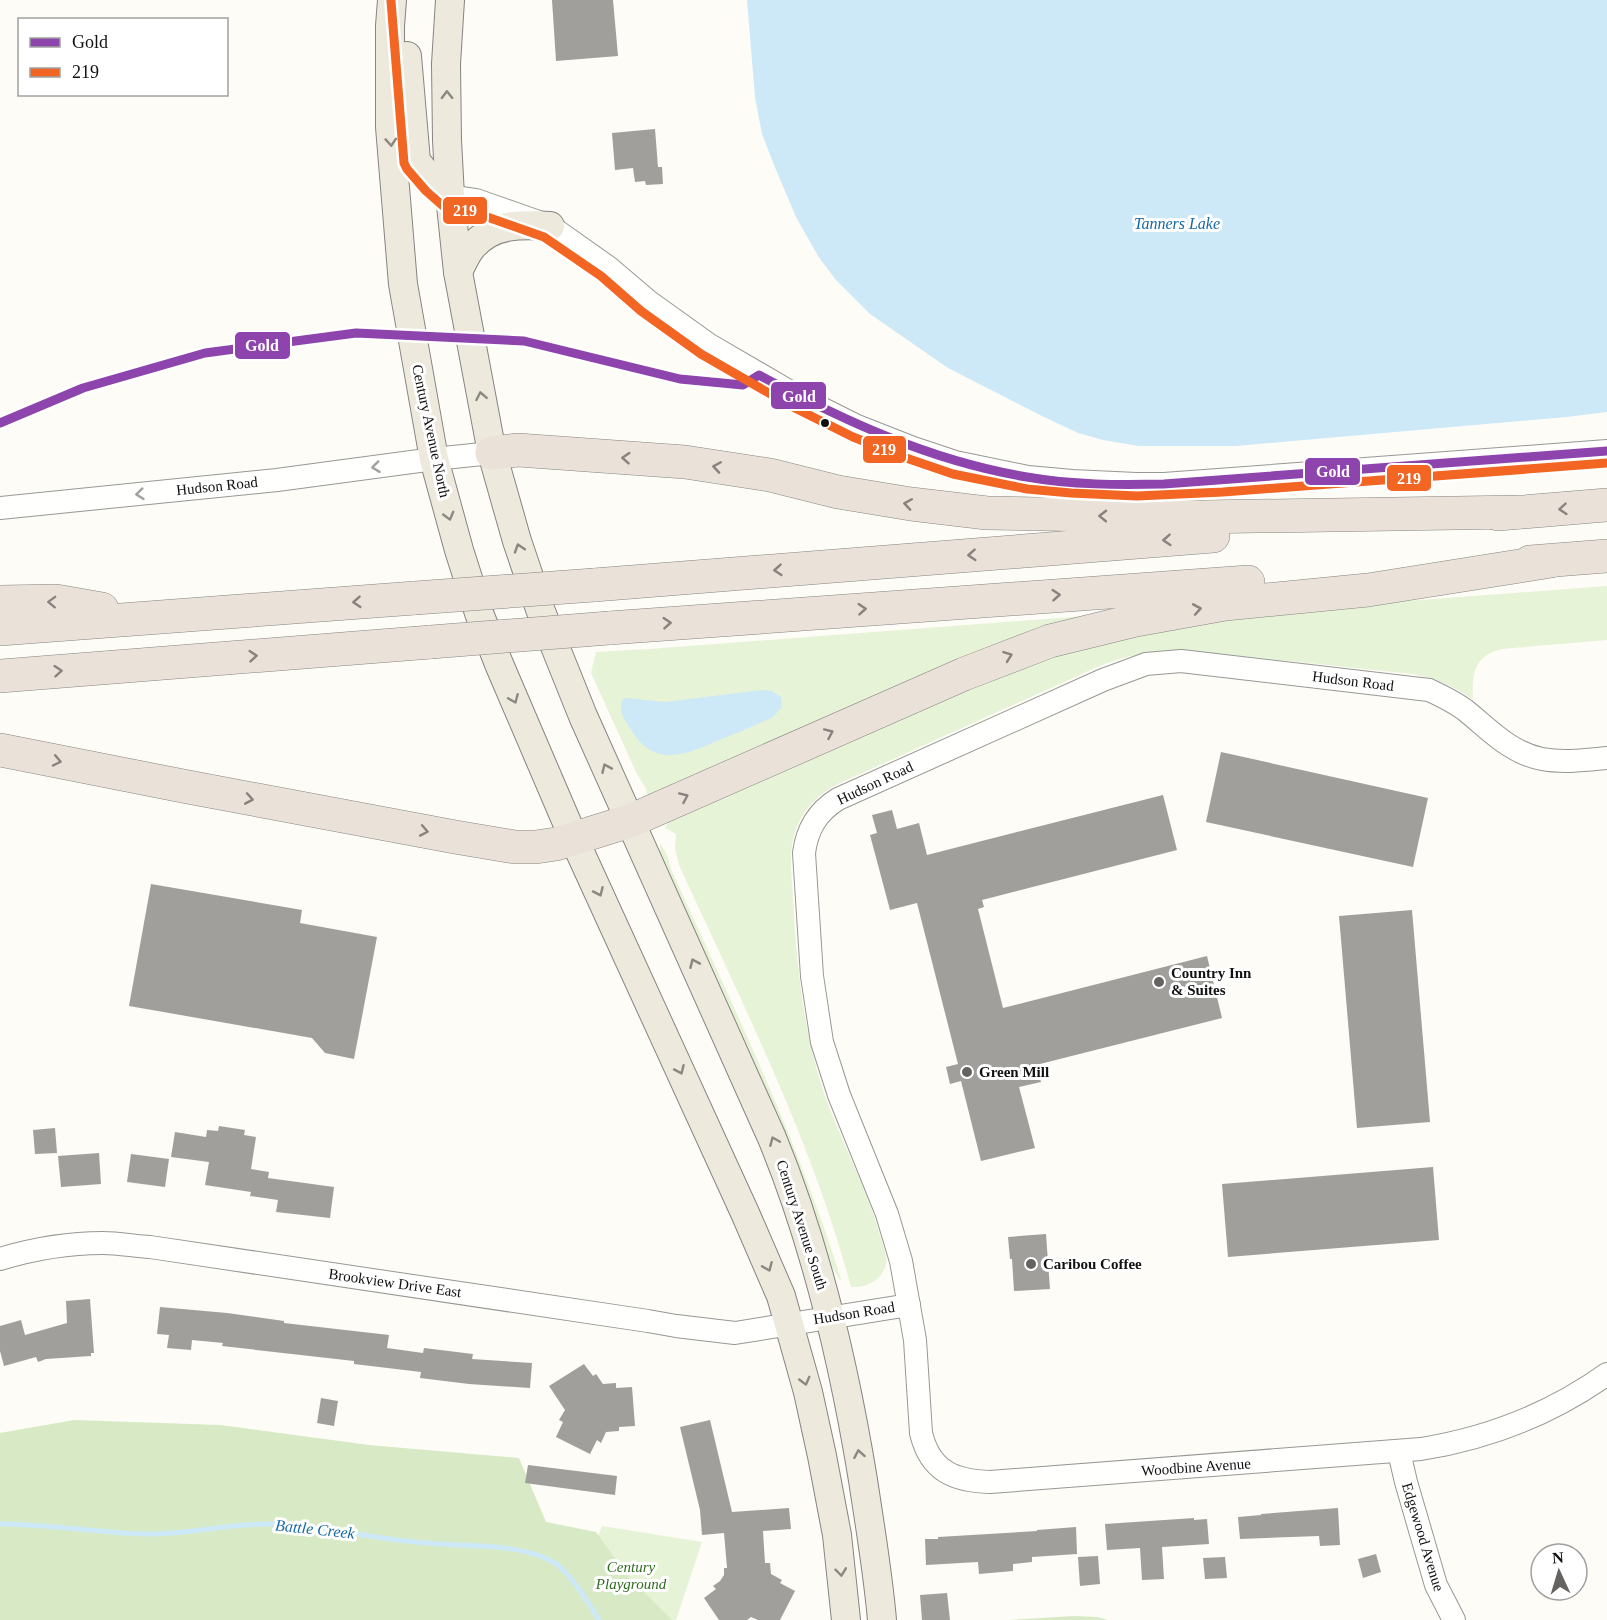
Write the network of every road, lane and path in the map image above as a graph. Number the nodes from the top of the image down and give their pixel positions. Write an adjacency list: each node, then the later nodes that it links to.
1 (392, 0): 9 (main road, Century Avenue North, one-way to 9)
2 (404, 0): 4 (main road)
3 (450, 0): 4 (main road, one-way to 3)
4 (450, 196): 5 (street); 6 (main road)
5 (550, 226): 6 (main road); 7 (street)
6 (458, 272): 8 (main road, one-way to 6)
7 (1607, 451)
8 (492, 453): 9 (street, Hudson Road); 12 (highway, one-way to 8); 21 (main road, one-way to 8)
9 (434, 459): 11 (street, Hudson Road, one-way to 11); 22 (main road, Century Avenue North, one-way to 22)
10 (1607, 505): 12 (highway, one-way to 12)
11 (0, 508)
12 (1518, 512): 16 (highway, one-way to 16, bridge)
13 (1607, 556): 14 (highway)
14 (1551, 561): 18 (highway, one-way to 14, bridge); 21 (highway, one-way to 14)
15 (0, 602): 16 (highway, one-way to 15)
16 (151, 618): 17 (highway)
17 (0, 629)
18 (0, 676)
19 (0, 750): 22 (highway, one-way to 22)
20 (1607, 758): 24 (street, Hudson Road)
21 (630, 821): 22 (highway); 25 (main road, Century Avenue South, one-way to 21)
22 (574, 839): 26 (main road, one-way to 26)
23 (0, 1259): 26 (street, Brookview Drive East)
24 (909, 1305): 25 (street, Hudson Road); 28 (street, Woodbine Avenue)
25 (830, 1317): 26 (street, Hudson Road); 30 (main road, Century Avenue South, one-way to 25)
26 (790, 1324): 29 (main road, one-way to 29)
27 (1607, 1374): 28 (street, Woodbine Avenue)
28 (1399, 1452): 31 (street, Edgewood Avenue)
29 (846, 1620)
30 (882, 1620)
31 (1454, 1620)

